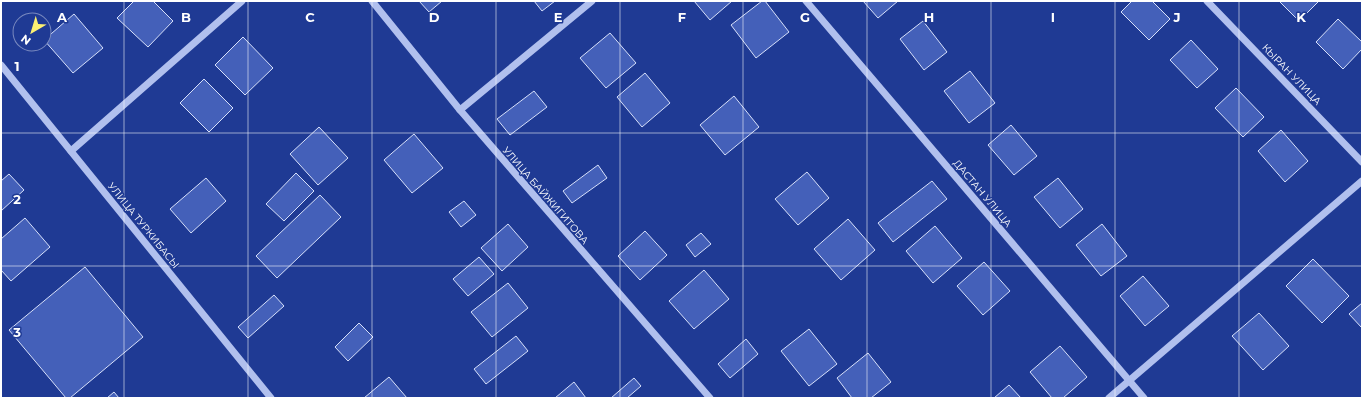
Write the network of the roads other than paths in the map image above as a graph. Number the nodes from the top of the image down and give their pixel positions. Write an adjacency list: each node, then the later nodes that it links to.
1 (242, 1): 8 (street)
2 (372, 1): 7 (street, УЛИЦА БАЙЖИГИТОВА)
3 (592, 1): 7 (street)
4 (806, 1): 11 (street, ДАСТАН УЛИЦА)
5 (1207, 1): 9 (street, КЫРАН УЛИЦА)
6 (1, 65): 8 (street, УЛИЦА ТУРКИБАСЫ)
7 (460, 110): 13 (street, УЛИЦА БАЙЖИГИТОВА)
8 (71, 151): 12 (street, УЛИЦА ТУРКИБАСЫ)
9 (1362, 162)
10 (1362, 181): 11 (street)
11 (1129, 380): 14 (street); 15 (street, ДАСТАН УЛИЦА)
12 (271, 398)
13 (710, 398)
14 (1110, 398)
15 (1144, 398)

